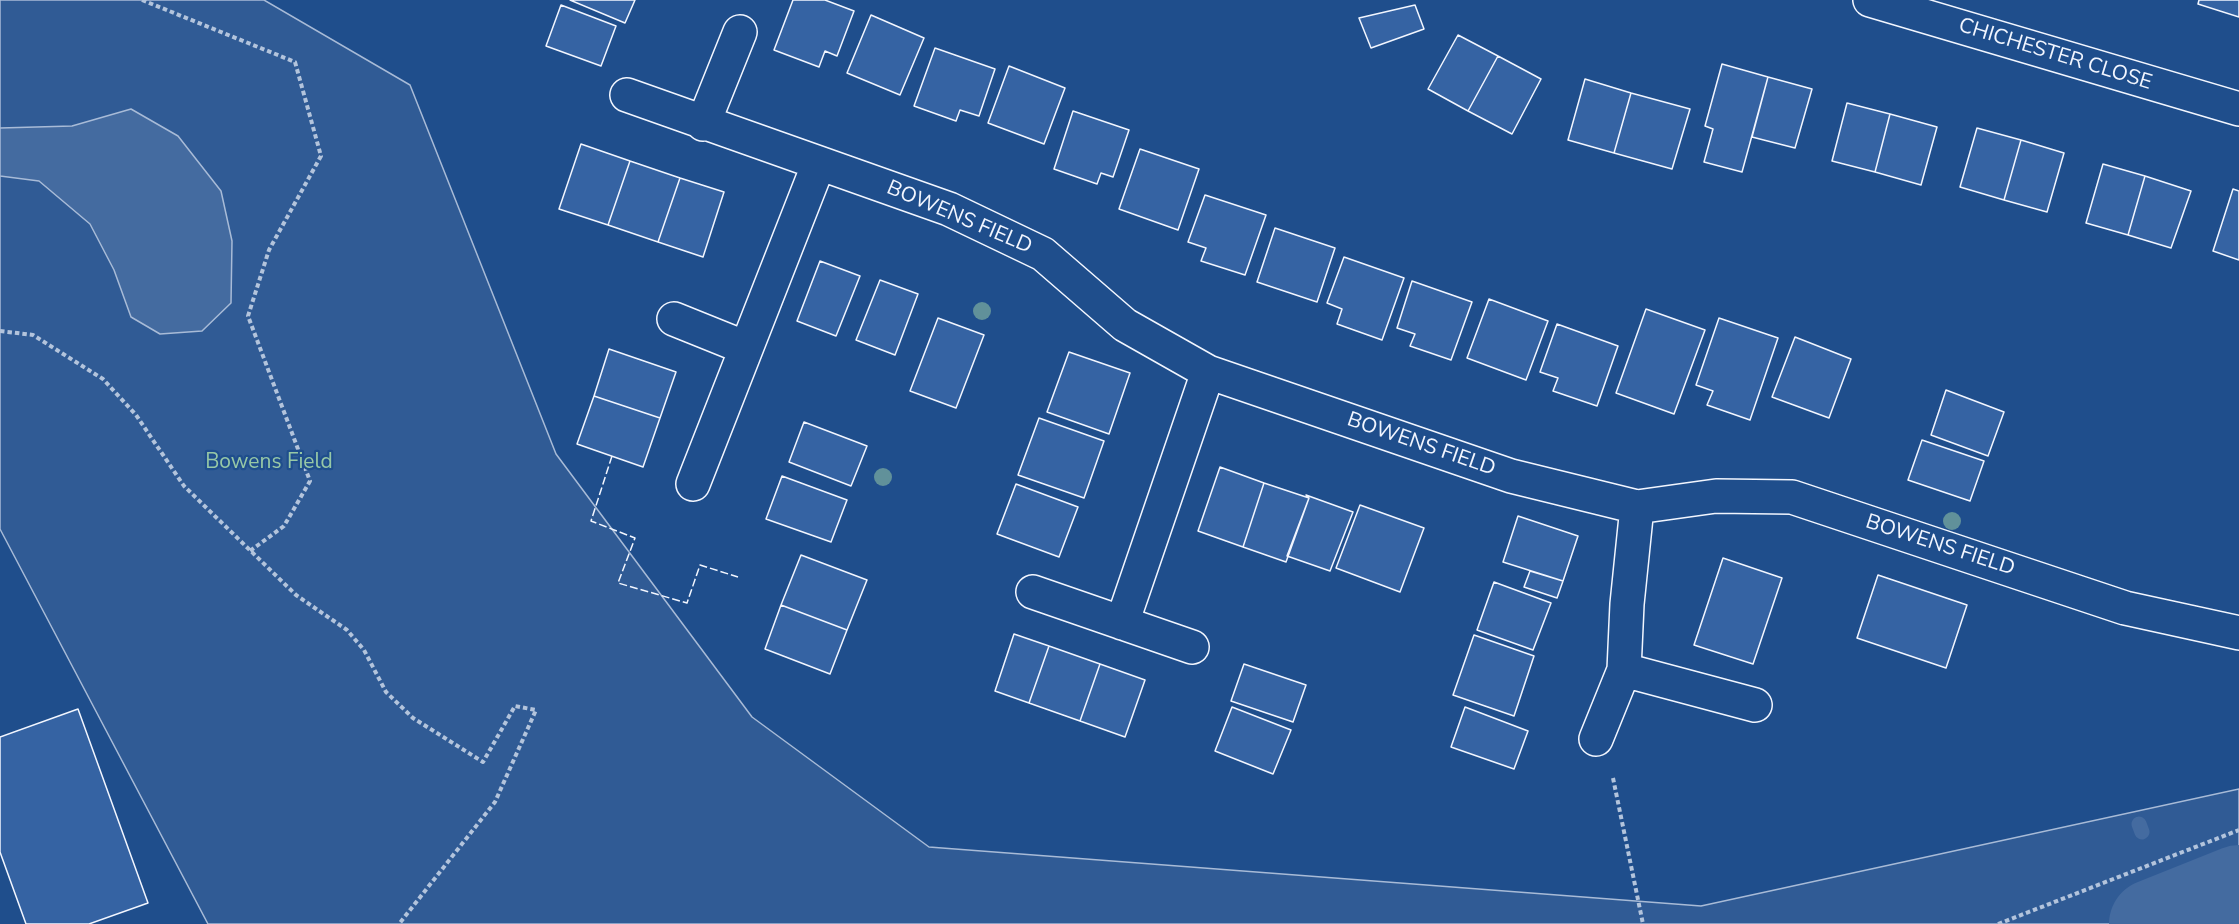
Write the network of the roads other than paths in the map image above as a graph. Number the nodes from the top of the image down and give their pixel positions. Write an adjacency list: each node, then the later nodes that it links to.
1 (1870, 0): 4 (street, CHICHESTER CLOSE)
2 (740, 32): 5 (street)
3 (627, 95): 5 (street, BOWENS FIELD)
4 (2239, 109)
5 (703, 124): 6 (street, BOWENS FIELD)
6 (819, 163): 8 (street); 9 (street, BOWENS FIELD)
7 (674, 319): 8 (street)
8 (746, 348): 10 (street)
9 (1208, 372): 11 (street, BOWENS FIELD); 13 (street)
10 (693, 484)
11 (1637, 507): 14 (street, BOWENS FIELD); 16 (street)
12 (1033, 592): 13 (street)
13 (1122, 623): 15 (street)
14 (2239, 633)
15 (1192, 647)
16 (1624, 670): 17 (street); 18 (street)
17 (1755, 705)
18 (1596, 739)

